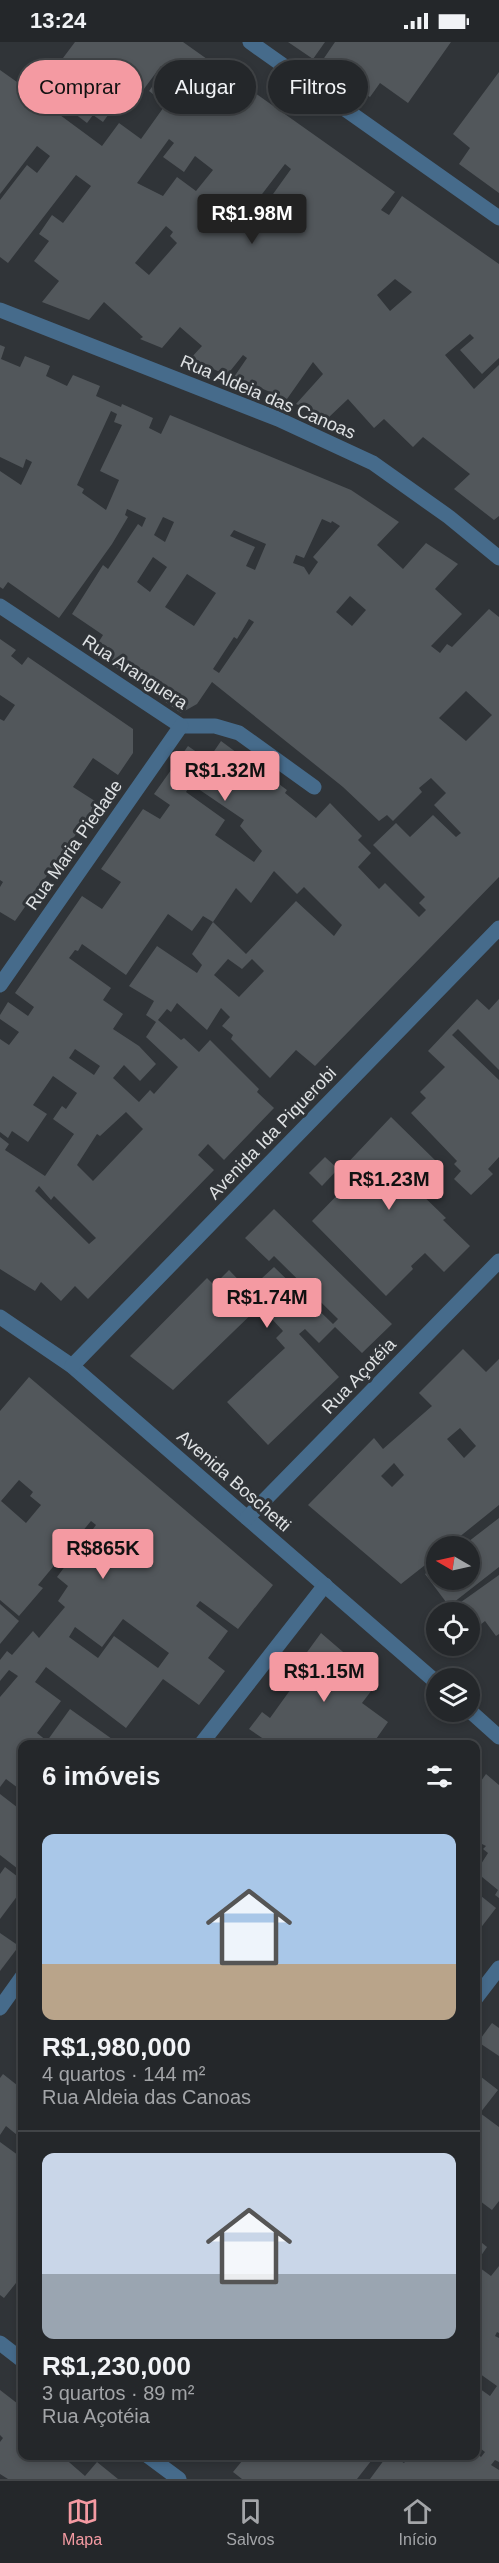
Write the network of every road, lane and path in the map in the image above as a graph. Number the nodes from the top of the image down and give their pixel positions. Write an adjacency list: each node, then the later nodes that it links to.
1 (250, 42): 2 (street)
2 (499, 218)
3 (0, 310): 4 (street, Rua Aldeia das Canoas)
4 (499, 558)
5 (0, 606): 6 (street, Rua Aranguera)
6 (181, 726): 7 (street, Rua Aranguera); 9 (street, Rua Maria Piedade)
7 (314, 787)
8 (499, 928): 12 (street, Avenida Ida Piquerobi)
9 (0, 985)
10 (499, 1261): 13 (street, Rua Açotéia)
11 (1, 1319): 12 (street, Avenida Boschetti)
12 (72, 1366): 13 (street, Avenida Boschetti)
13 (247, 1518): 14 (street, Avenida Boschetti)
14 (325, 1585): 15 (street, Avenida Boschetti); 18 (street)
15 (426, 1673)
16 (480, 1720): 17 (street)
17 (499, 1737)
18 (204, 1740)
19 (499, 1968): 21 (street)
20 (18, 1983): 22 (street)
21 (480, 1993)
22 (0, 2008)
23 (0, 2343): 24 (street)
24 (18, 2358)
25 (153, 2460): 26 (street)
26 (179, 2479)

